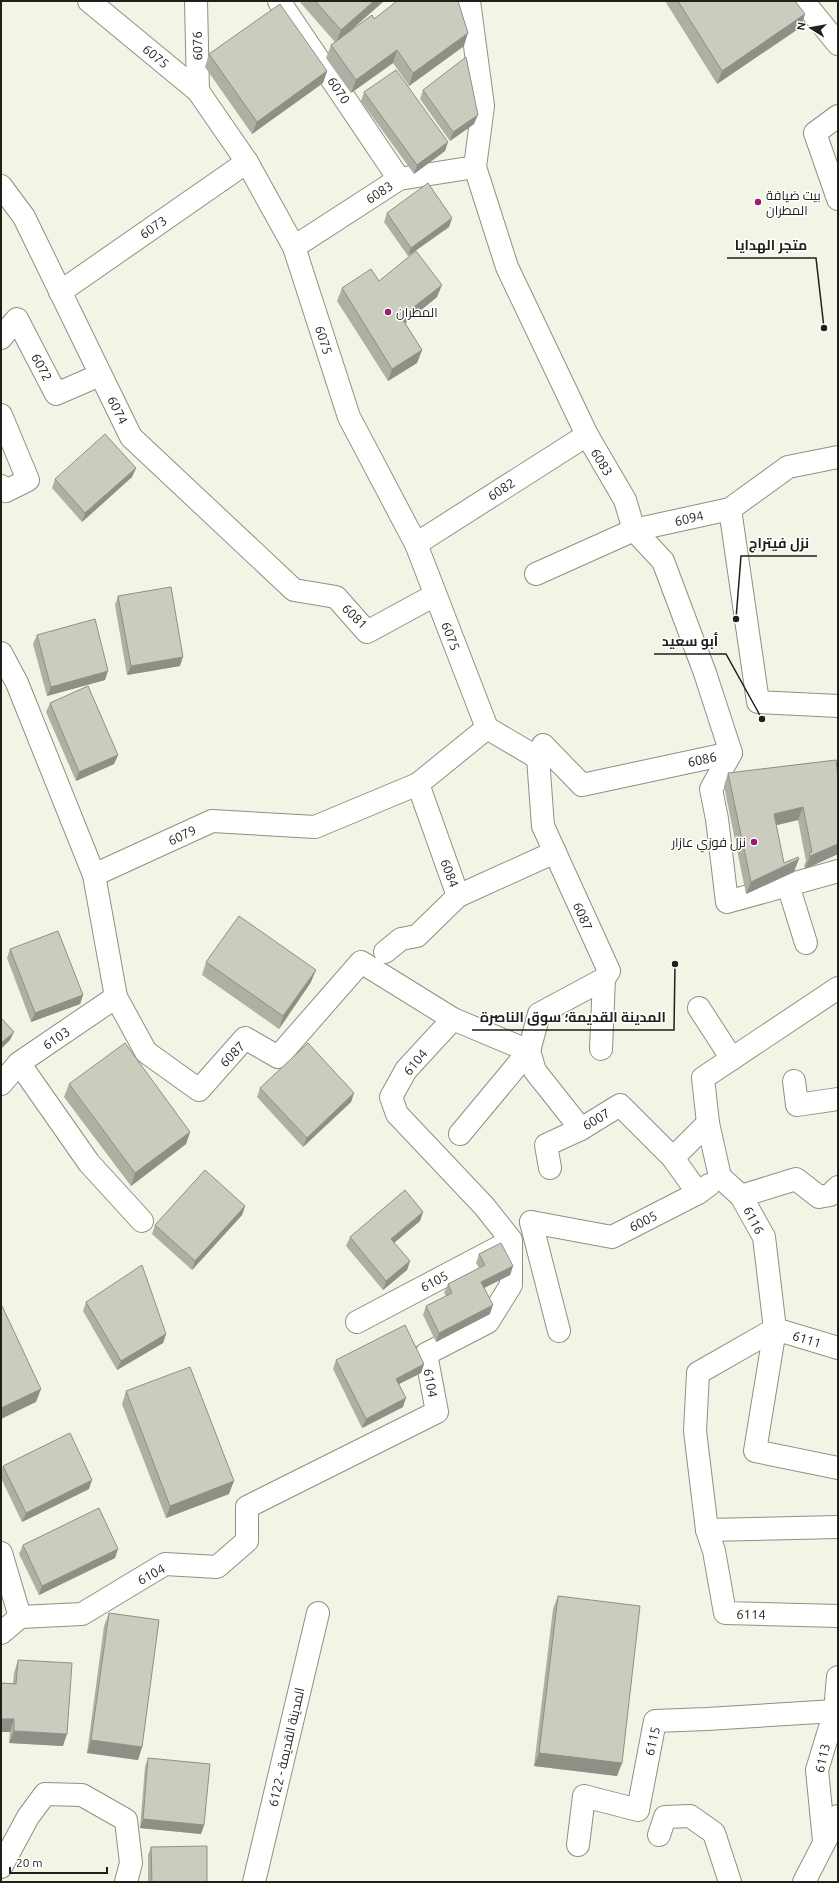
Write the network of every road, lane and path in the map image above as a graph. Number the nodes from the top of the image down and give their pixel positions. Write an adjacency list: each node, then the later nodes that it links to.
1 (89, 1): 7 (street, 6075)
2 (196, 1): 7 (street, 6076)
3 (279, 1): 11 (street, 6070)
4 (469, 1): 10 (street, 6083)
5 (803, 1): 6 (street)
6 (838, 44)
7 (198, 90): 9 (street, 6075)
8 (838, 116): 13 (street)
9 (247, 162): 14 (street, 6075); 15 (street, 6073)
10 (475, 167): 11 (street, 6083); 19 (street, 6083)
11 (398, 179): 14 (street, 6083)
12 (1, 186): 15 (street, 6074)
13 (838, 199)
14 (294, 247): 24 (street, 6075)
15 (60, 292): 17 (street, 6074)
16 (1, 338): 17 (street, 6072)
17 (100, 375): 26 (street, 6074)
18 (1, 415): 21 (street)
19 (587, 435): 23 (street, 6083); 24 (street, 6082)
20 (838, 457): 22 (street, 6094)
21 (1, 486)
22 (730, 509): 23 (street, 6094); 29 (street)
23 (634, 530): 25 (street, 6094); 31 (street, 6083)
24 (416, 544): 27 (street, 6075)
25 (536, 574)
26 (294, 590): 27 (street, 6081)
27 (435, 595): 30 (street, 6075)
28 (1, 653): 36 (street)
29 (838, 706)
30 (487, 728): 32 (street); 33 (street, 6079)
31 (731, 753): 32 (street, 6086); 37 (street, 6086)
32 (538, 758): 34 (street, 6087)
33 (418, 784): 36 (street, 6079); 38 (street, 6084)
34 (555, 852): 38 (street); 41 (street, 6087)
35 (838, 871): 37 (street, 6086)
36 (94, 875): 43 (street, 6087)
37 (788, 885): 39 (street)
38 (458, 896): 40 (street, 6084)
39 (806, 943)
40 (385, 952)
41 (604, 979): 46 (street, 6087); 47 (street)
42 (838, 988): 48 (street)
43 (116, 997): 45 (street, 6087); 49 (street, 6103)
44 (699, 1008): 48 (street)
45 (453, 1019): 47 (street, 6087); 64 (street, 6104)
46 (601, 1049)
47 (529, 1051): 54 (street); 55 (street)
48 (732, 1059): 53 (street)
49 (19, 1063): 51 (street, 6103); 62 (street)
50 (794, 1081): 52 (street)
51 (1, 1084)
52 (838, 1099)
53 (708, 1124): 56 (street); 58 (street)
54 (581, 1129): 56 (street, 6007); 57 (street, 6007)
55 (460, 1134)
56 (673, 1158): 60 (street, 6007)
57 (550, 1168)
58 (720, 1177): 60 (street, 6005); 61 (street)
59 (838, 1187): 61 (street, 6116)
60 (698, 1193): 63 (street, 6005)
61 (741, 1196): 66 (street, 6116)
62 (142, 1221)
63 (531, 1222): 64 (street); 67 (street)
64 (511, 1240): 65 (street, 6105); 75 (street, 6104)
65 (357, 1322)
66 (775, 1329): 68 (street, 6111); 69 (street, 6116); 71 (street)
67 (559, 1331)
68 (838, 1348)
69 (838, 1468)
70 (838, 1526): 71 (street)
71 (707, 1530): 74 (street, 6114)
72 (1, 1553): 75 (street)
73 (318, 1613): 85 (street, المدينة القديمة - 6122)
74 (838, 1616)
75 (20, 1617): 76 (street)
76 (1, 1633)
77 (838, 1677): 78 (street, 6113)
78 (835, 1711): 81 (street, 6113); 82 (street, 6115)
79 (838, 1816): 81 (street)
80 (659, 1836): 86 (street)
81 (824, 1841): 87 (street)
82 (578, 1845)
83 (1, 1867): 84 (street)
84 (126, 1882)
85 (254, 1882)
86 (730, 1882)
87 (804, 1882)

